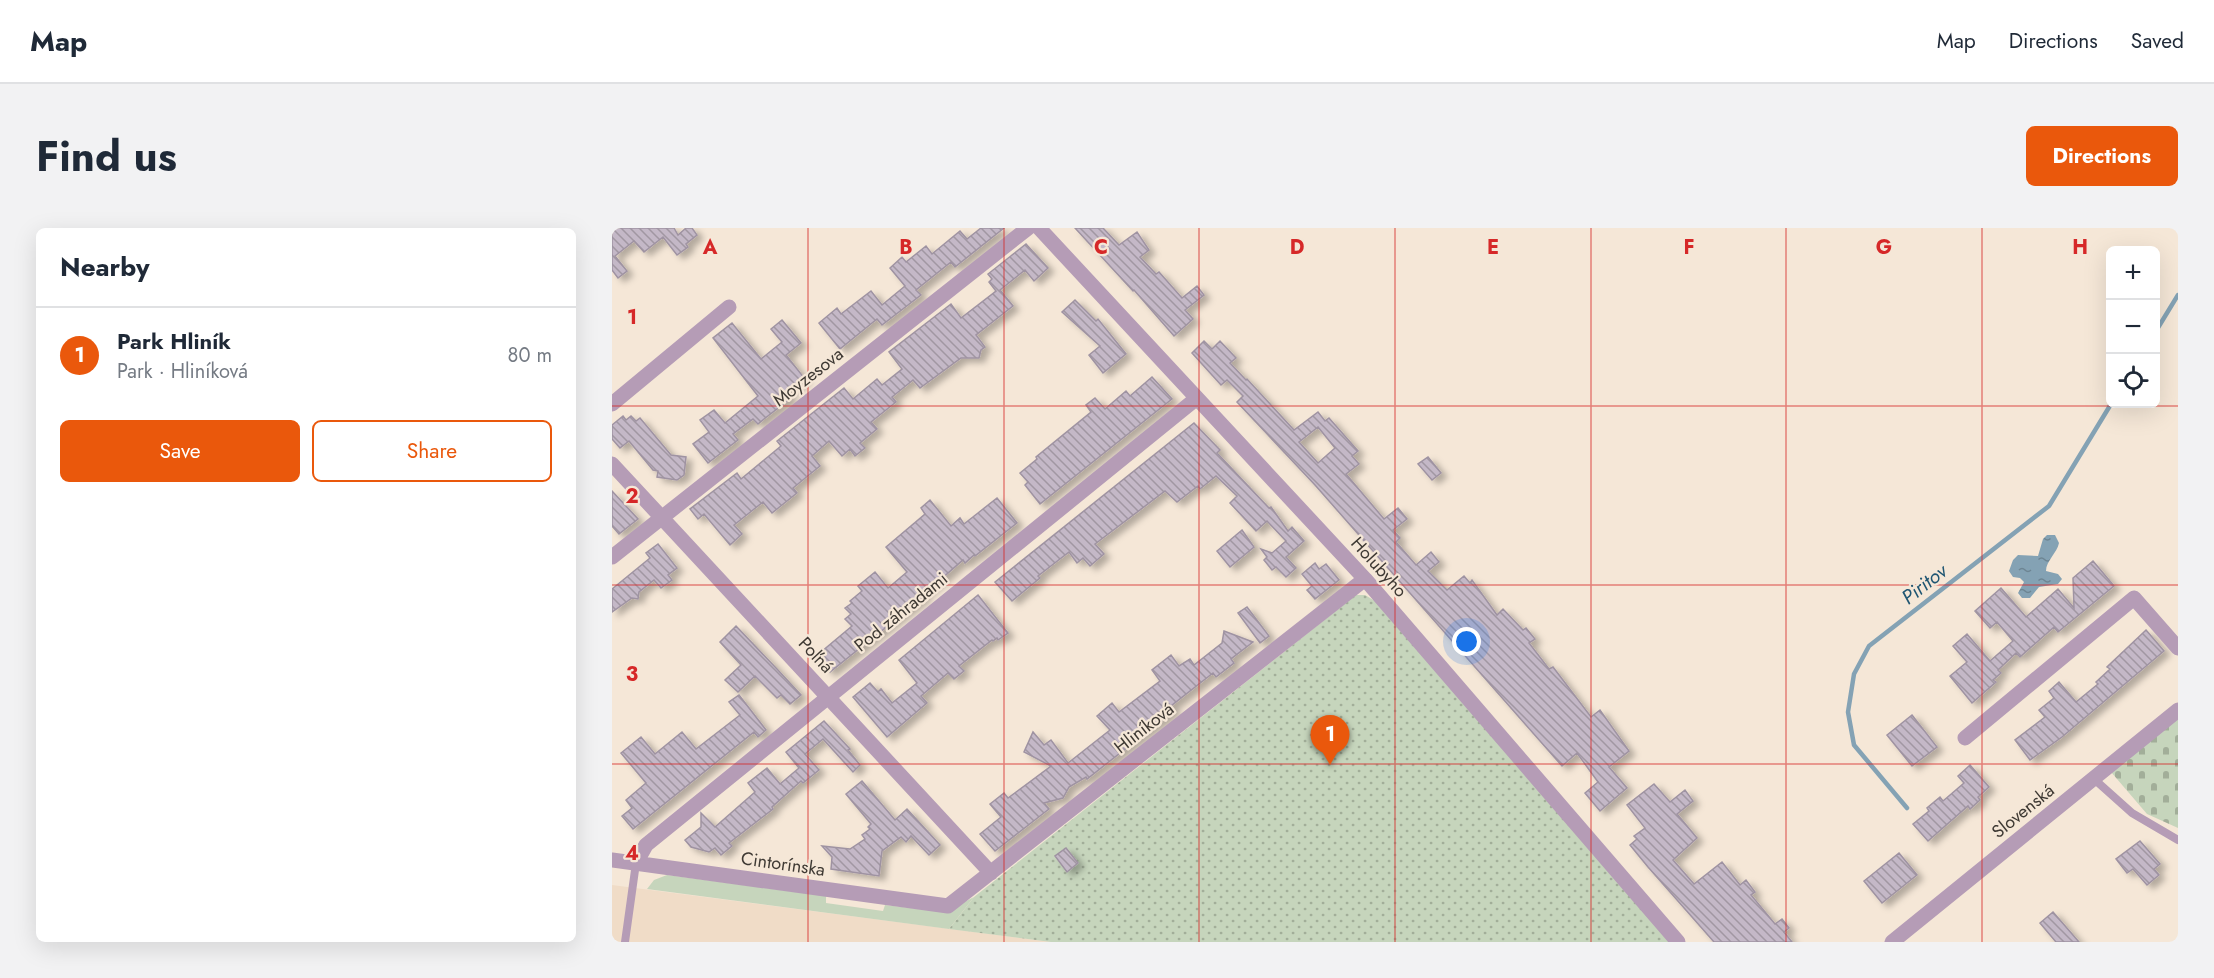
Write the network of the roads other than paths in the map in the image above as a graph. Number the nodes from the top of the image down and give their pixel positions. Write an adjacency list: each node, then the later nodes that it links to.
1 (1028, 228): 7 (street, Moyzesova)
2 (1039, 228): 4 (street, Holubyho)
3 (729, 307): 5 (street)
4 (1197, 398): 9 (street, Holubyho); 11 (street, Pod záhradami)
5 (612, 404)
6 (612, 464): 7 (street, Poľná)
7 (662, 517): 8 (street, Moyzesova); 11 (street, Poľná)
8 (612, 557)
9 (1365, 579): 18 (street, Hliníková); 21 (street, Holubyho)
10 (2178, 648): 13 (street)
11 (827, 696): 17 (street, Pod záhradami); 18 (street, Poľná)
12 (2178, 710): 14 (street, Slovenská)
13 (1965, 738)
14 (2094, 779): 15 (lane); 22 (street, Slovenská)
15 (2178, 840)
16 (612, 860): 17 (street, Cintorínska)
17 (636, 863): 19 (street, Cintorínska); 20 (lane)
18 (991, 873): 19 (street, Hliníková)
19 (948, 906)
20 (625, 942)
21 (1678, 942)
22 (1892, 942)

